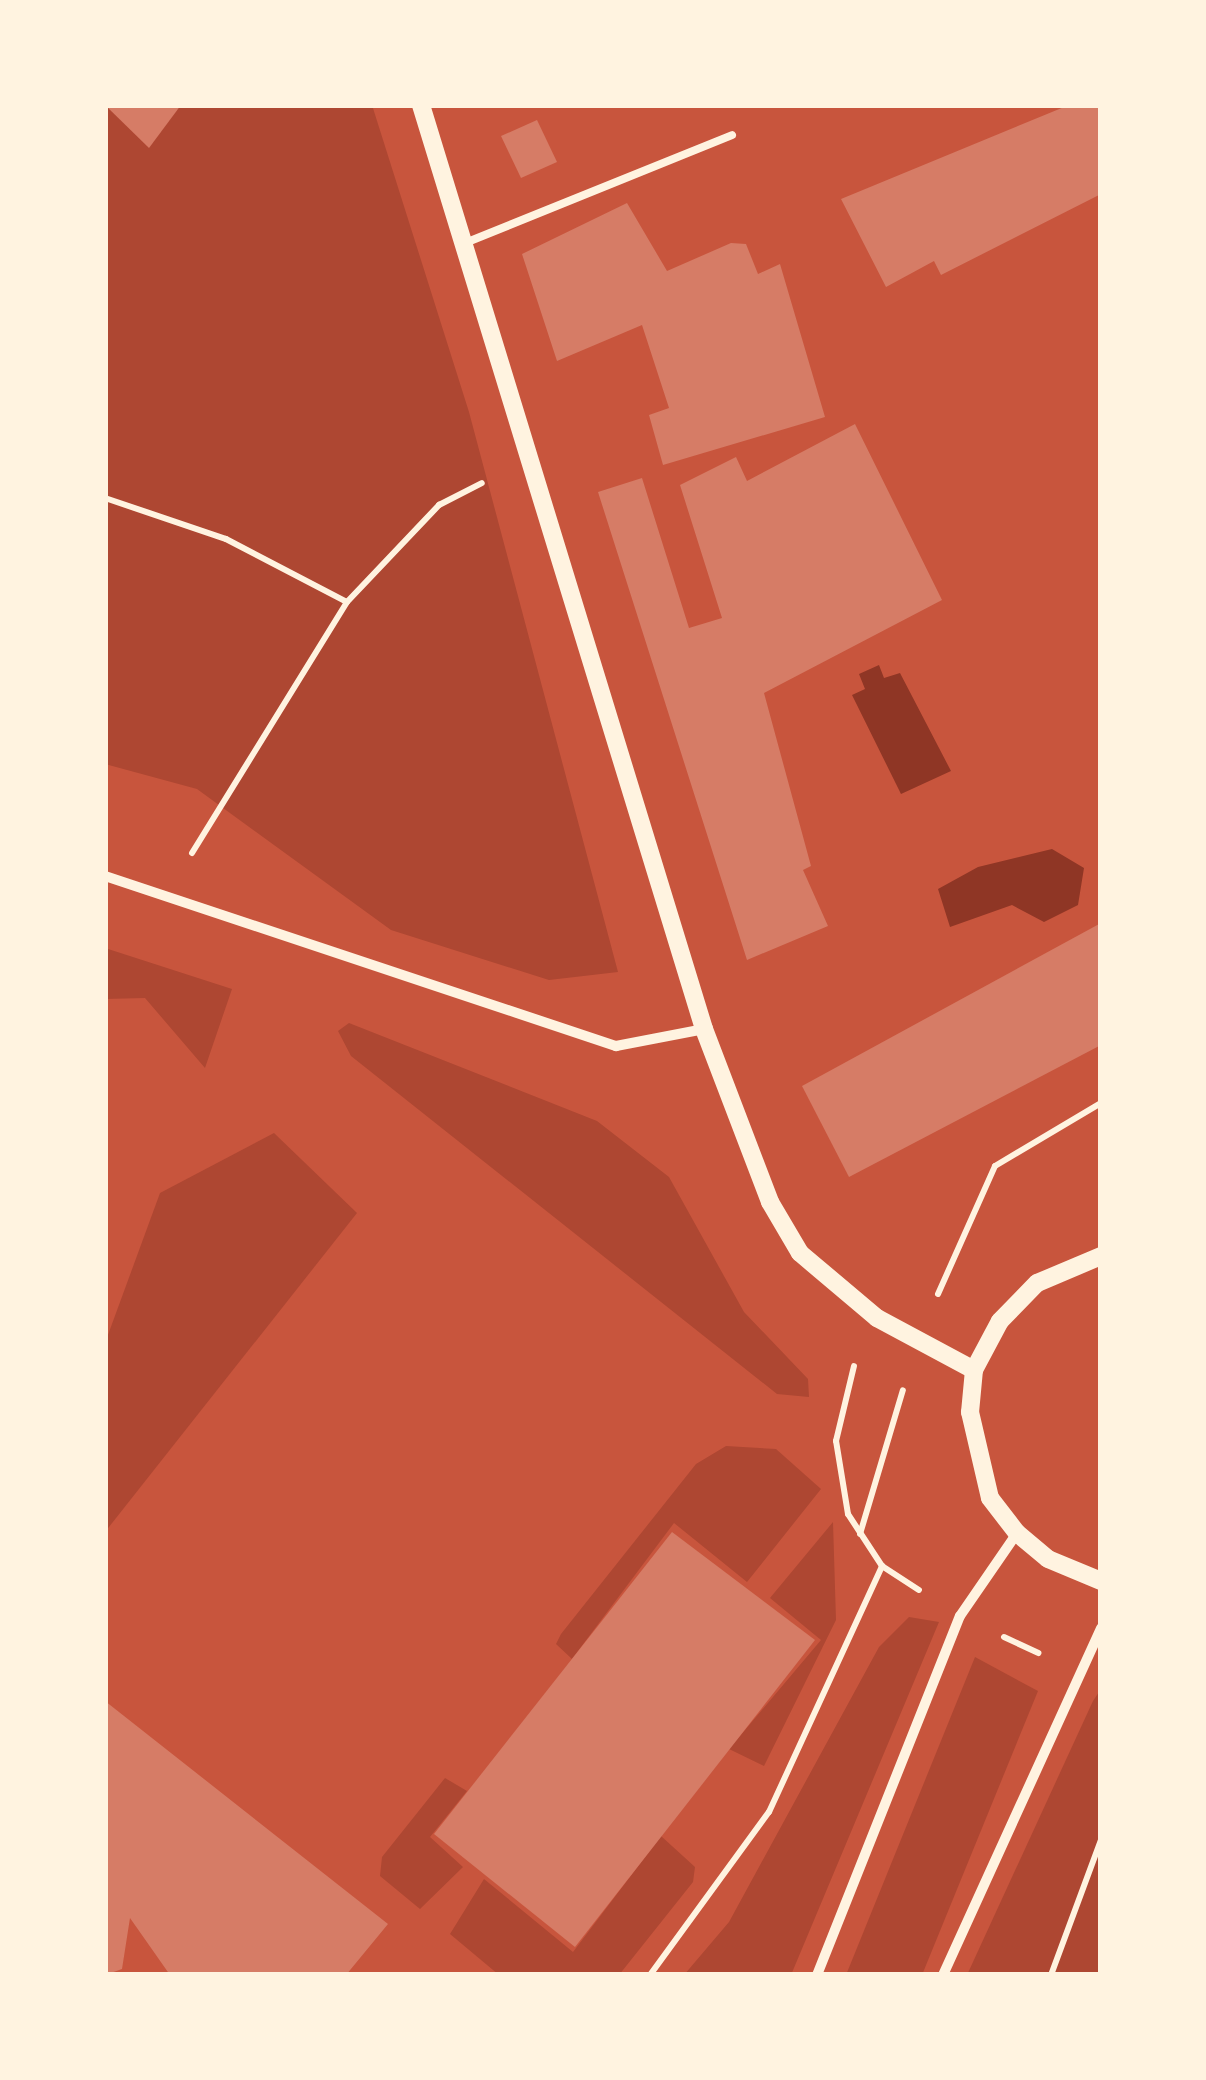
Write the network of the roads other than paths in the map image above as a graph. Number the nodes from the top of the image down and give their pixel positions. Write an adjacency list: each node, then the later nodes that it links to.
1 (422, 105): 3 (street)
2 (732, 135): 3 (lane)
3 (464, 243): 5 (street)
4 (105, 876): 5 (street)
5 (704, 1028): 7 (street)
6 (1101, 1256): 7 (street)
7 (974, 1370): 8 (street)
8 (1016, 1533): 9 (street); 11 (street)
9 (1101, 1580)
10 (1101, 1628): 12 (street)
11 (818, 1975)
12 (943, 1975)

